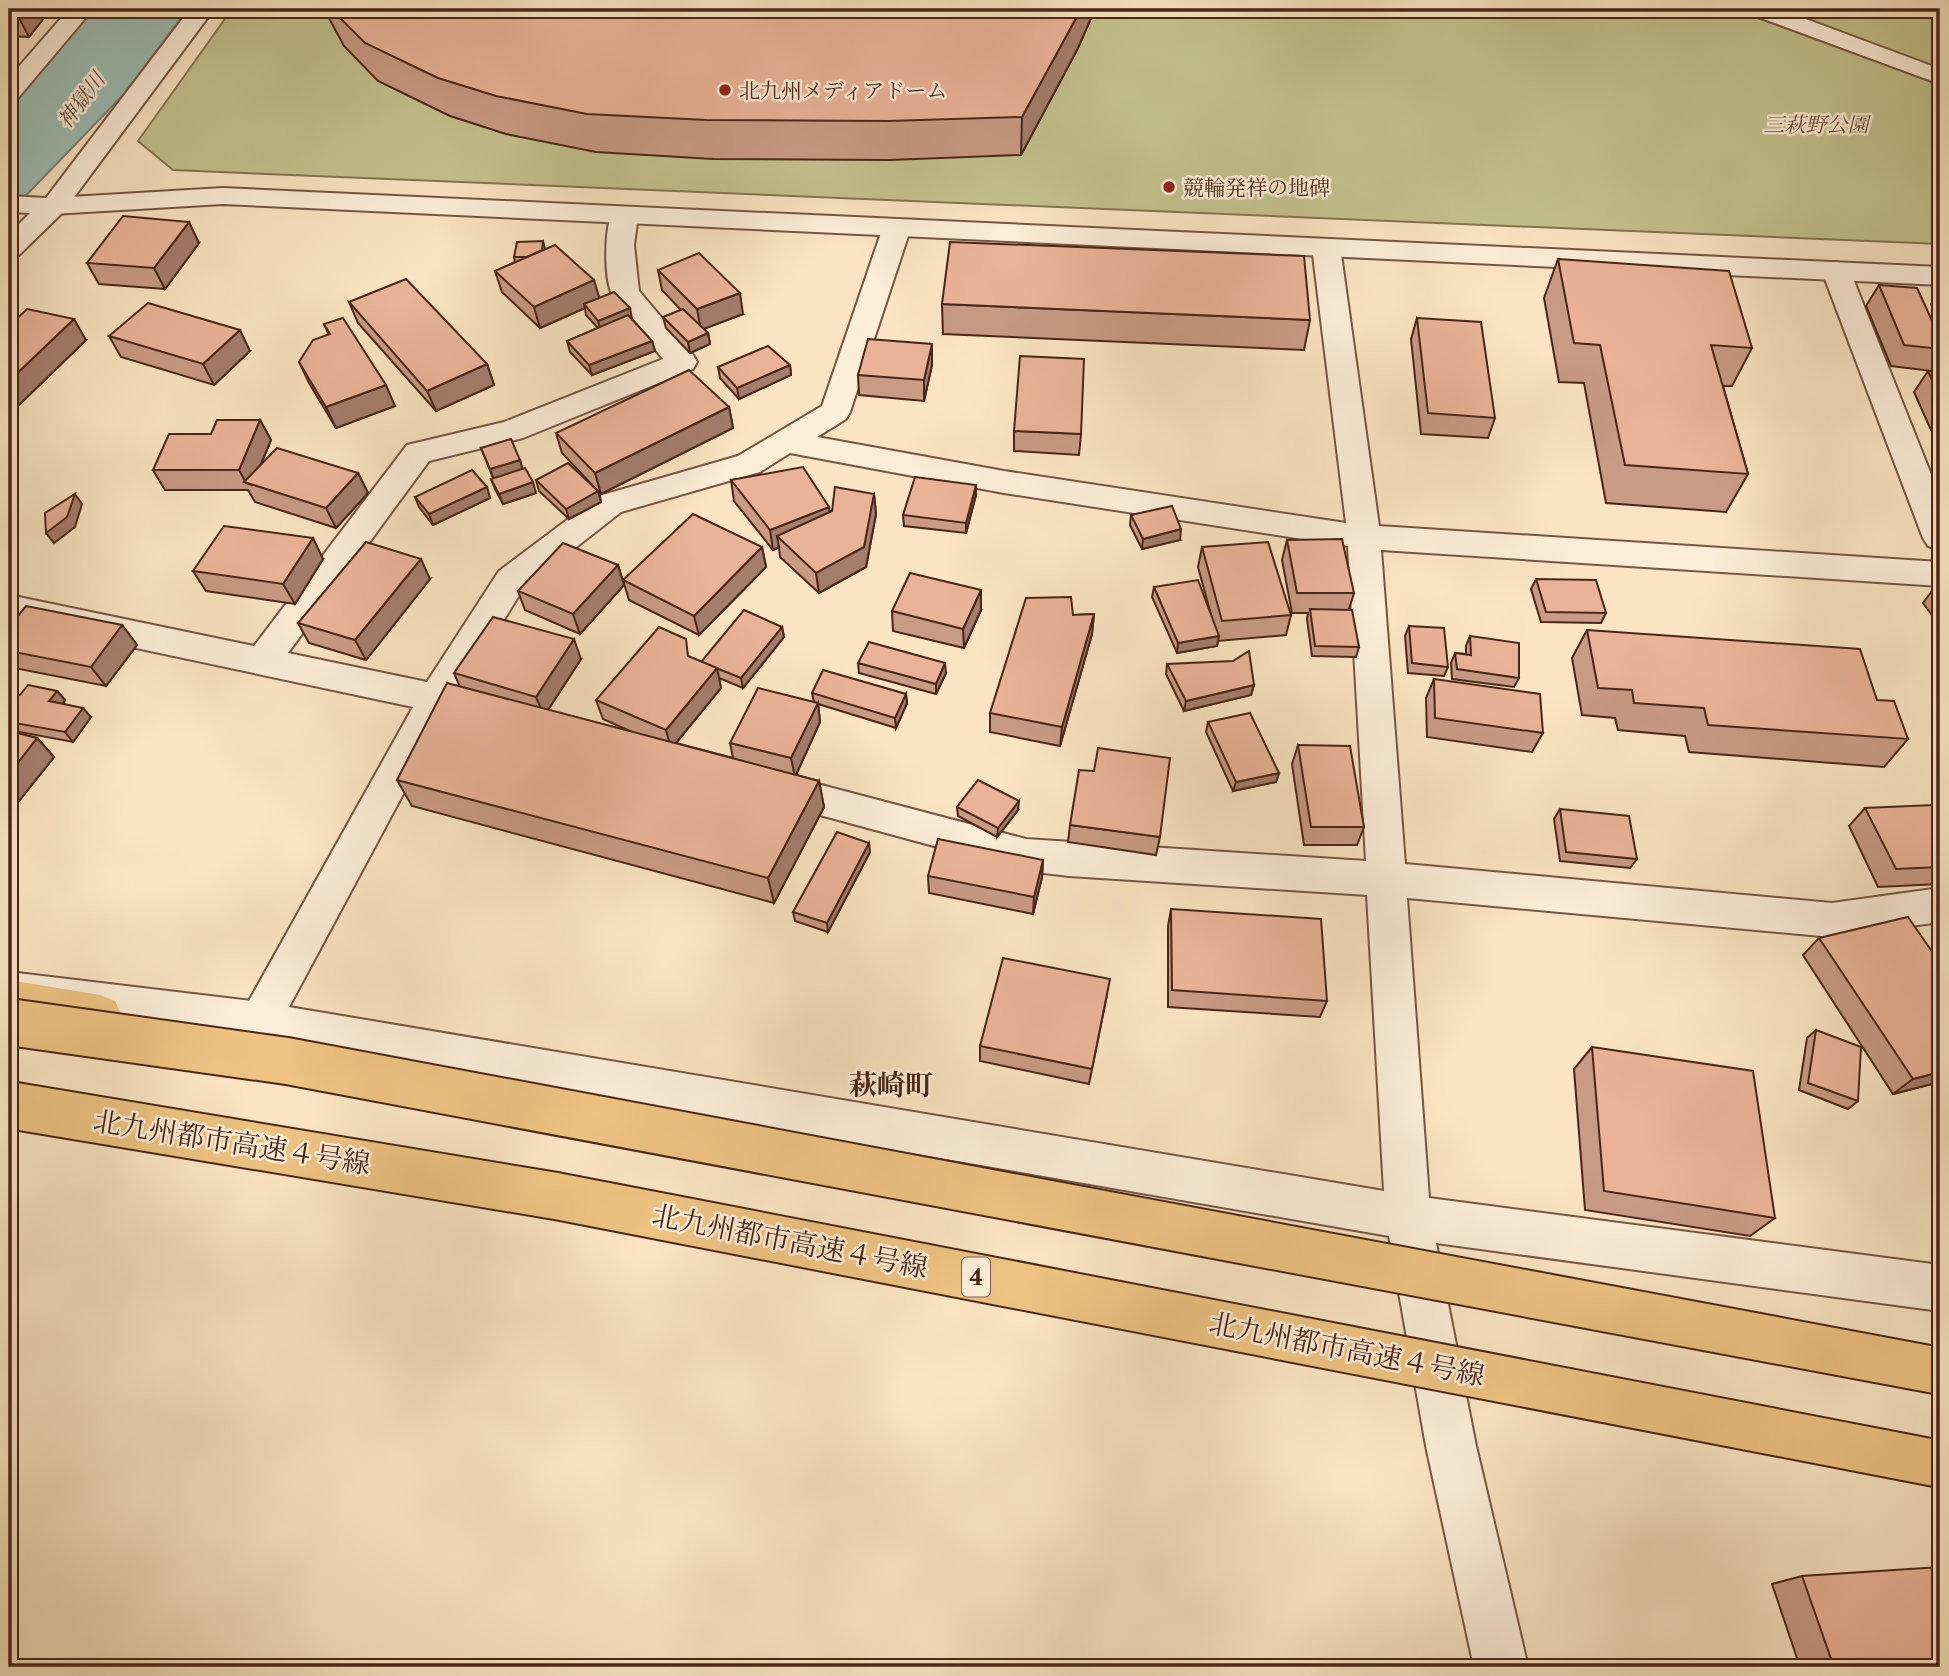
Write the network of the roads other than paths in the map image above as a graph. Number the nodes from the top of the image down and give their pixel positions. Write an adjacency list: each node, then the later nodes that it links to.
1 (81, 9): 5 (street)
2 (202, 9): 9 (street)
3 (1758, 9): 6 (street)
4 (9, 52): 5 (street)
5 (44, 55): 7 (street)
6 (1940, 77)
7 (9, 93)
8 (9, 204): 9 (street)
9 (53, 206): 10 (street); 13 (street)
10 (624, 215): 11 (street); 21 (street)
11 (897, 227): 12 (street); 16 (street)
12 (1326, 247): 14 (street); 17 (street)
13 (9, 249)
14 (1836, 271): 15 (street); 18 (street)
15 (1940, 276)
16 (785, 442): 17 (street); 22 (street)
17 (1364, 537): 19 (street); 25 (street)
18 (1940, 538)
19 (1940, 574)
20 (13, 614): 21 (street)
21 (263, 661): 22 (street)
22 (437, 697): 23 (street); 29 (street)
23 (491, 711)
24 (745, 779): 25 (street)
25 (1384, 879): 26 (street); 33 (street)
26 (1940, 905)
27 (9, 990): 29 (street)
28 (9, 998): 31 (highway, bridge)
29 (260, 1021): 33 (street)
30 (9, 1022): 31 (highway, bridge)
31 (287, 1061): 35 (highway, bridge)
32 (9, 1105): 36 (highway, 北九州都市高速４号線 / 4, bridge)
33 (1408, 1217): 34 (street); 37 (street)
34 (1940, 1288)
35 (1940, 1371)
36 (1940, 1464)
37 (1501, 1667)

